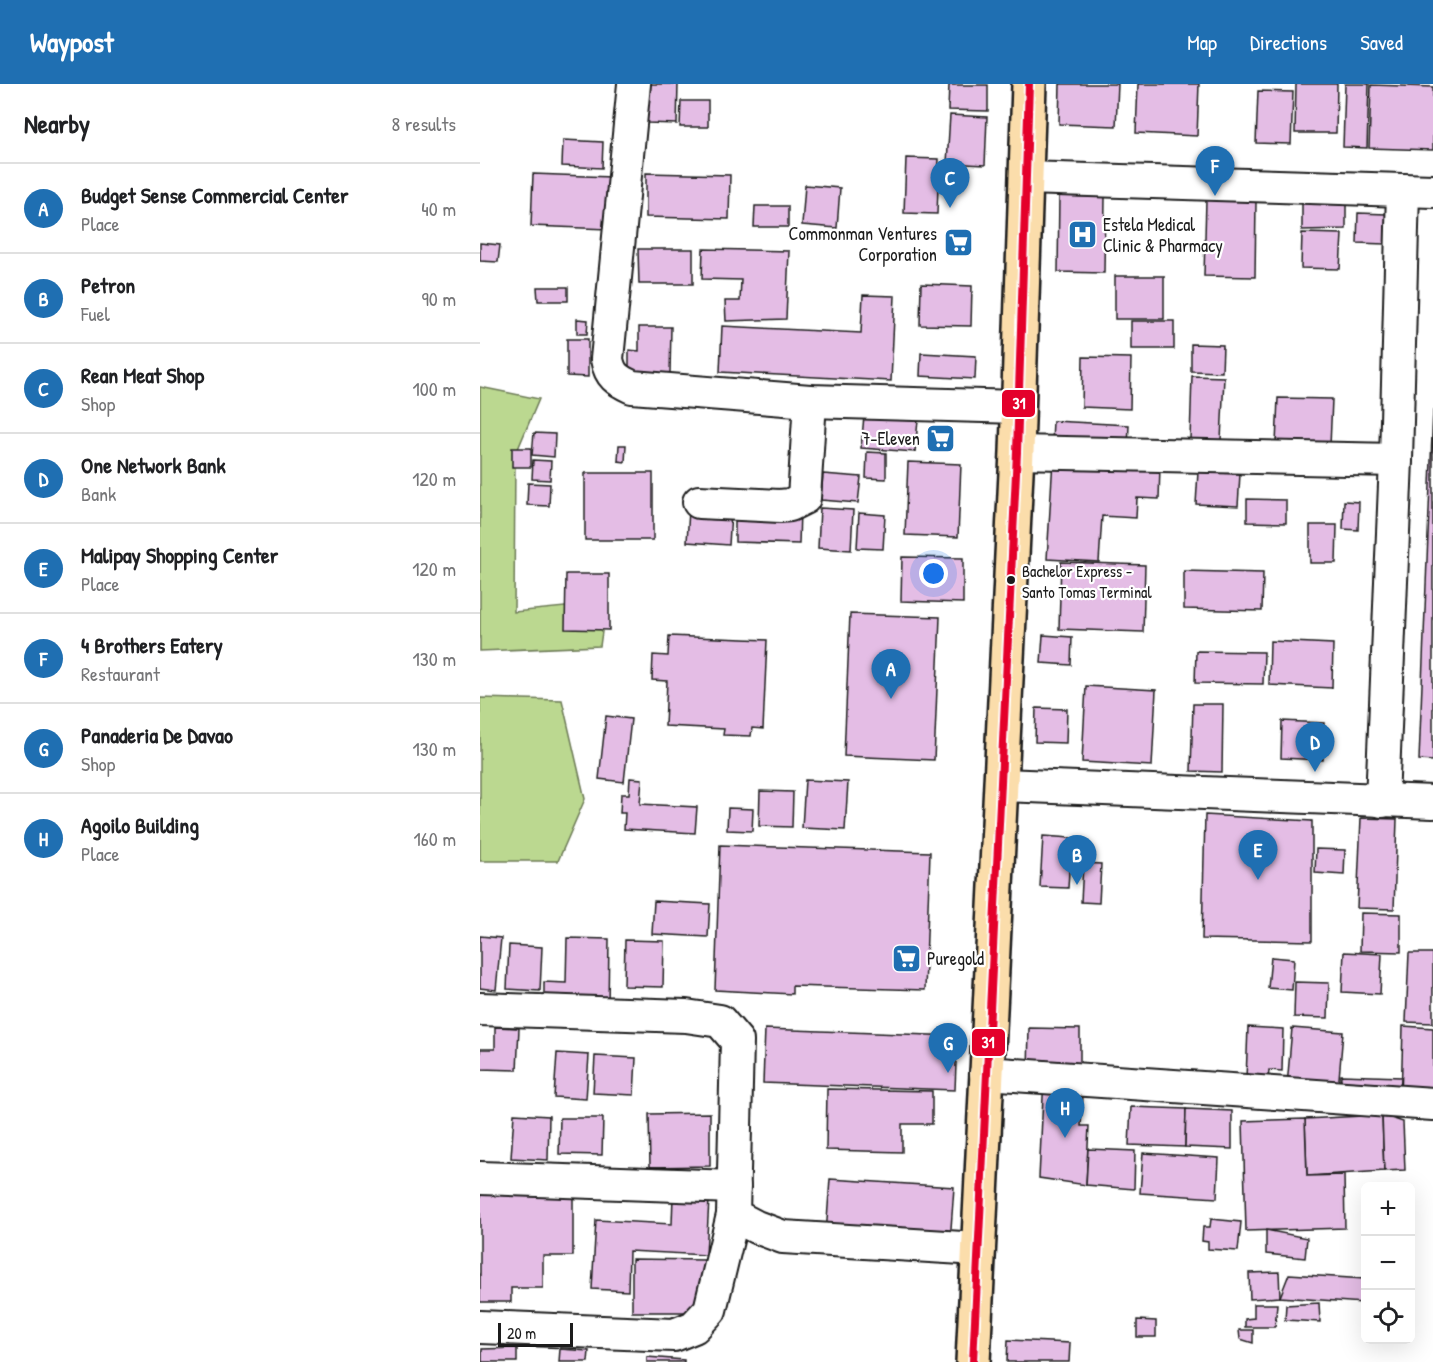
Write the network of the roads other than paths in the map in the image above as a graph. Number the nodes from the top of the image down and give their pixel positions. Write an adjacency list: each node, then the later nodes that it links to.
1 (634, 84): 5 (street)
2 (1029, 84): 3 (main road)
3 (1026, 178): 4 (street); 6 (main road)
4 (1418, 190): 8 (street)
5 (810, 401): 6 (street); 9 (street)
6 (1018, 407): 7 (main road)
7 (1017, 452): 8 (street); 10 (main road)
8 (1396, 460): 11 (street)
9 (699, 502)
10 (1001, 785): 11 (street); 14 (main road)
11 (1382, 801): 12 (street)
12 (1433, 802)
13 (480, 1009): 17 (street)
14 (986, 1073): 15 (street); 18 (main road)
15 (1433, 1104)
16 (480, 1178): 17 (street)
17 (734, 1201): 18 (street); 19 (street)
18 (979, 1249): 20 (main road)
19 (480, 1327)
20 (973, 1362)

